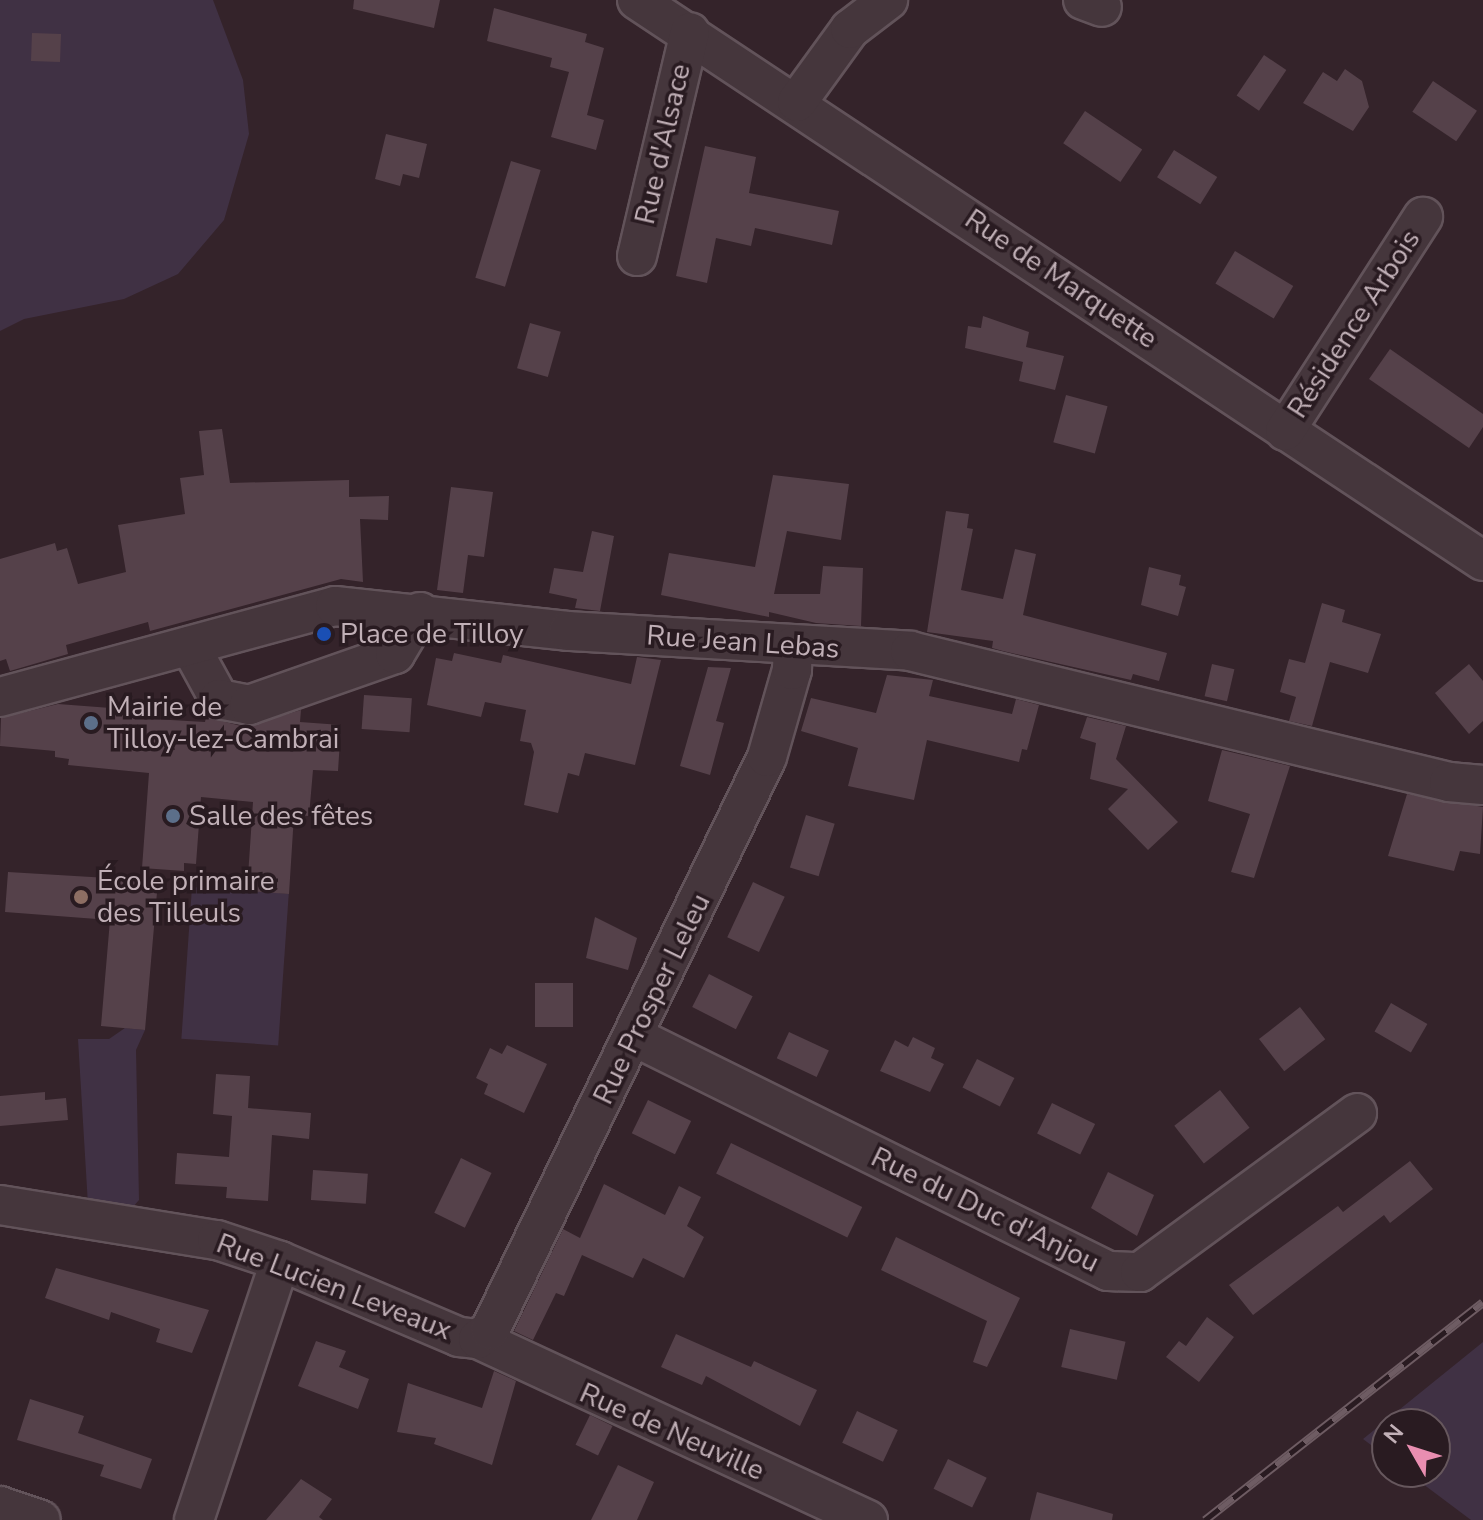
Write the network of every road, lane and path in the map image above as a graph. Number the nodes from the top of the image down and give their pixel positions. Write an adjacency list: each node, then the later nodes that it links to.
1 (637, 0): 3 (street, Rue de Marquette)
2 (888, 0): 4 (street)
3 (690, 32): 4 (street, Rue de Marquette); 6 (street, Rue d'Alsace)
4 (797, 102): 7 (street, Rue de Marquette)
5 (1423, 217): 7 (street, Résidence Arbois)
6 (637, 256)
7 (1285, 431): 8 (street, Rue de Marquette)
8 (1483, 561)
9 (420, 612): 10 (street, Rue Jean Lebas); 10 (street); 11 (street, Rue Jean Lebas)
10 (190, 646): 12 (street, Rue Jean Lebas)
11 (793, 646): 13 (street, Rue Jean Lebas); 14 (street, Rue Prosper Leleu)
12 (0, 697)
13 (1483, 785)
14 (635, 1037): 15 (street, Rue du Duc d'Anjou); 18 (street, Rue Prosper Leleu)
15 (1357, 1113)
16 (0, 1205): 17 (street, Rue Lucien Leveaux)
17 (280, 1261): 18 (street, Rue Lucien Leveaux); 19 (street)
18 (478, 1339): 20 (street, Rue de Neuville)
19 (194, 1520)
20 (868, 1520)

